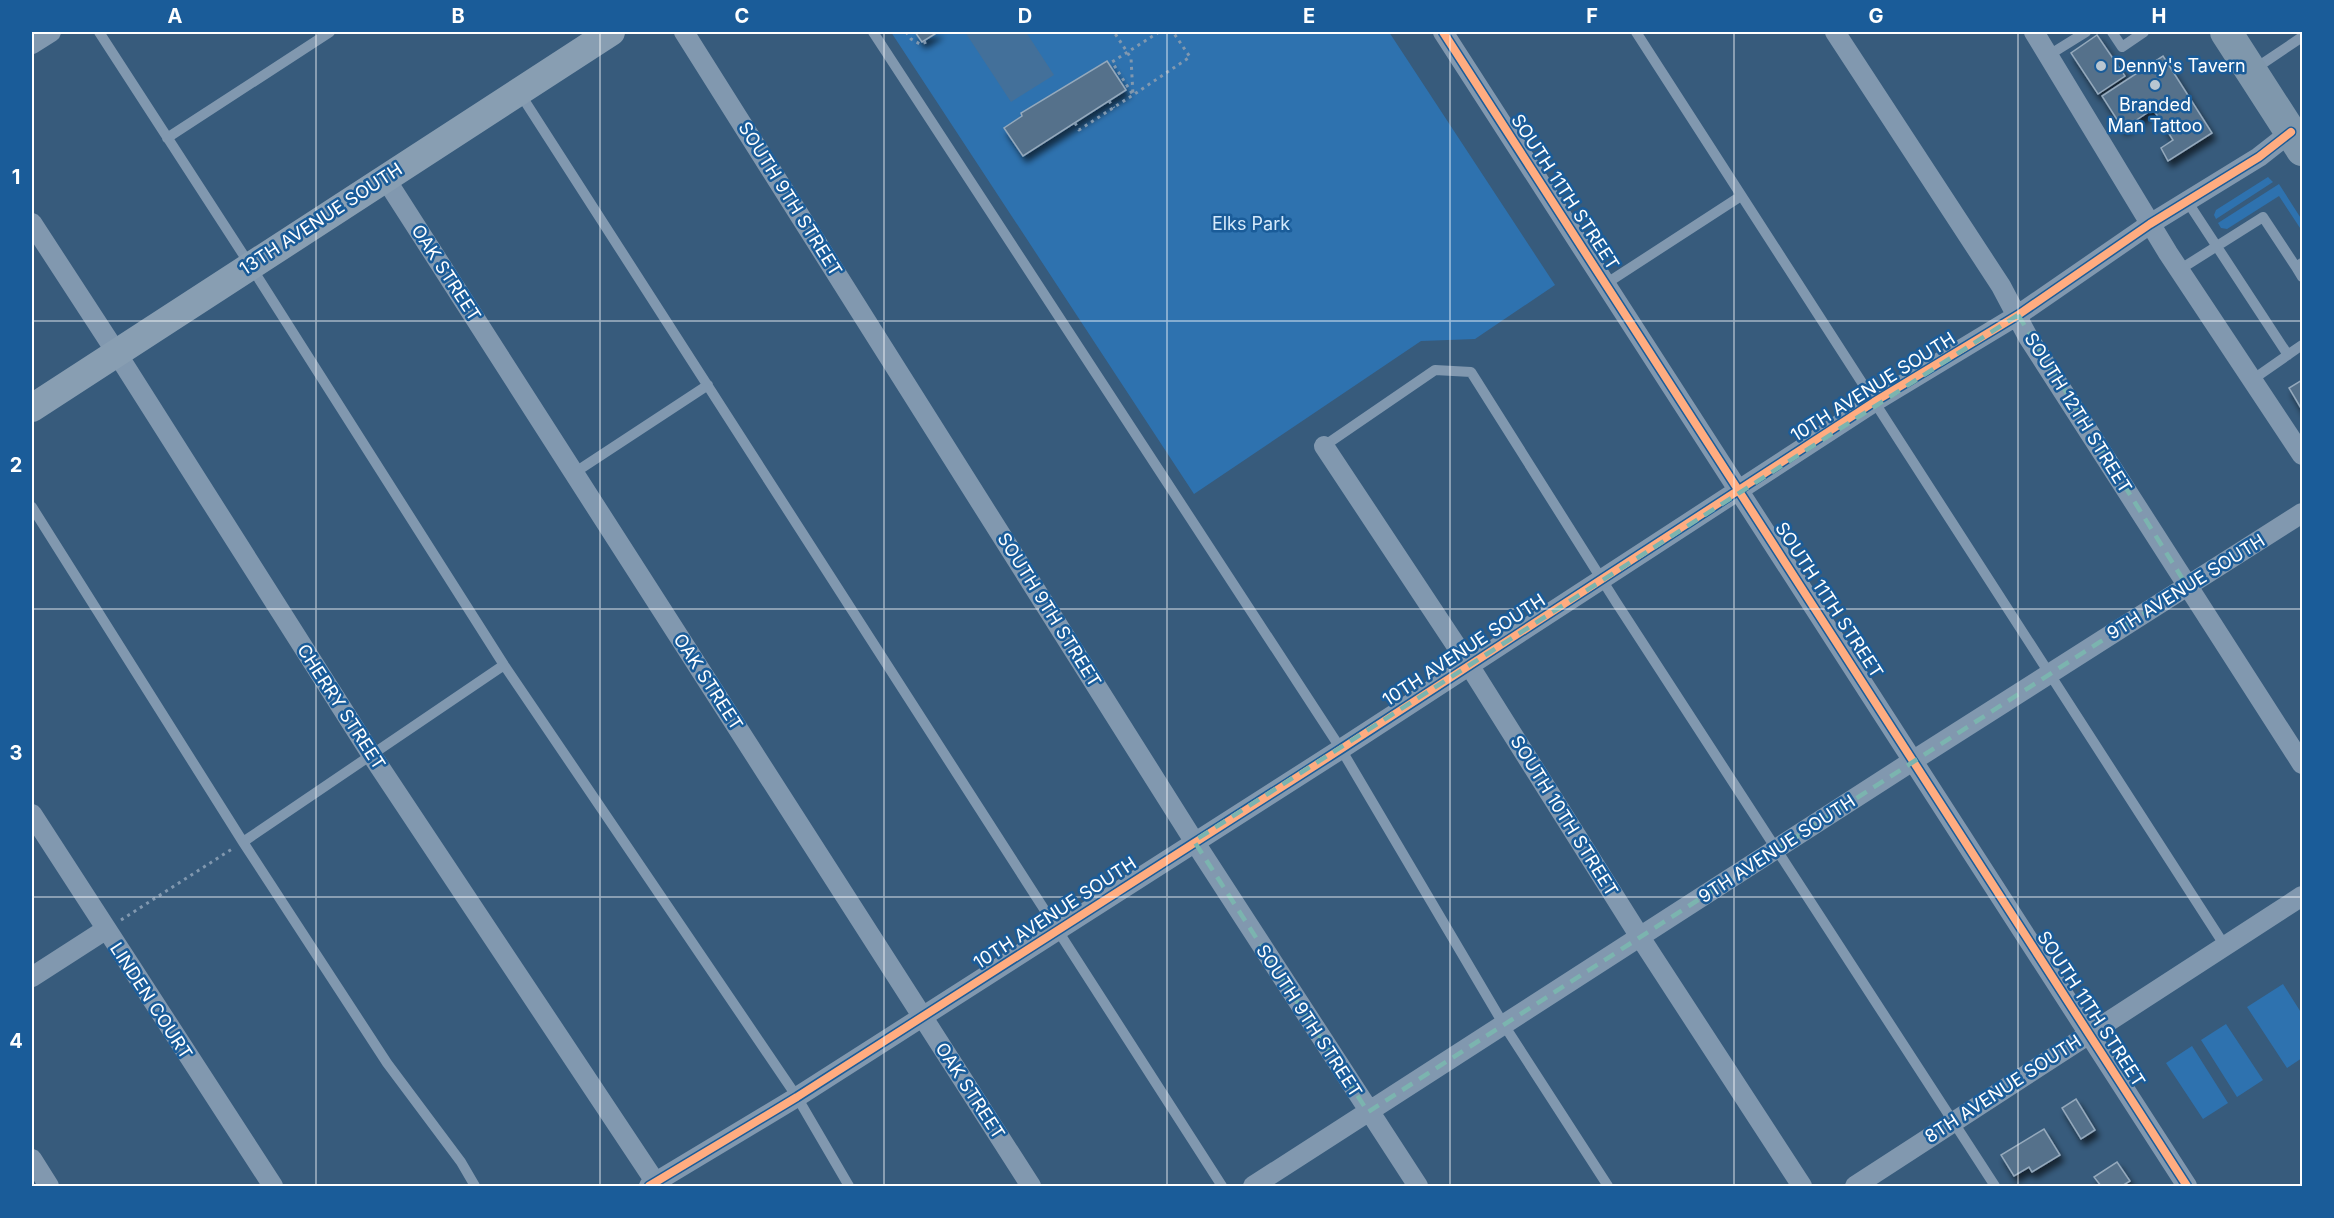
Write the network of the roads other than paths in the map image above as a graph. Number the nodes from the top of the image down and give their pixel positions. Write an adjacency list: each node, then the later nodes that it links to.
1 (51, 32): 16 (street)
2 (99, 32): 20 (lane)
3 (330, 32): 20 (lane)
4 (684, 32): 57 (street, SOUTH 9TH STREET)
5 (873, 32): 52 (lane)
6 (1443, 32): 32 (street, SOUTH 11TH STREET)
7 (1636, 32): 23 (lane)
8 (1834, 32): 33 (street, SOUTH 12TH STREET)
9 (2034, 32): 17 (street)
10 (2086, 32): 17 (lane)
11 (2112, 32): 12 (lane)
12 (2144, 32)
13 (2226, 32): 18 (main road)
14 (594, 36): 19 (street, 13TH AVENUE SOUTH)
15 (2302, 37): 18 (lane)
16 (32, 44)
17 (2049, 55): 26 (street)
18 (2252, 71): 21 (main road)
19 (519, 92): 22 (street, 13TH AVENUE SOUTH); 38 (lane)
20 (167, 138): 28 (lane)
21 (2297, 141): 24 (street, 10TH AVENUE SOUTH)
22 (385, 178): 28 (street, 13TH AVENUE SOUTH); 43 (street, OAK STREET)
23 (1742, 196): 32 (lane); 39 (lane)
24 (2187, 201): 26 (street, 10TH AVENUE SOUTH); 27 (lane)
25 (32, 223): 35 (street, CHERRY STREET)
26 (2150, 224): 30 (street); 33 (street, 10TH AVENUE SOUTH)
27 (2217, 247): 29 (lane); 30 (lane); 36 (lane)
28 (250, 265): 35 (street, 13TH AVENUE SOUTH); 49 (lane)
29 (2299, 265): 31 (lane)
30 (2180, 270): 37 (street)
31 (2302, 277)
32 (1607, 283): 44 (street, SOUTH 11TH STREET)
33 (2018, 315): 39 (street, 10TH AVENUE SOUTH); 48 (street, SOUTH 12TH STREET)
34 (2302, 345): 36 (lane)
35 (116, 352): 40 (street, 13TH AVENUE SOUTH); 53 (street, CHERRY STREET)
36 (2288, 355): 37 (lane)
37 (2252, 380): 42 (street)
38 (708, 385): 43 (lane); 61 (lane)
39 (1874, 402): 44 (street, 10TH AVENUE SOUTH); 51 (lane)
40 (32, 408)
41 (1324, 446): 47 (lane); 50 (street, SOUTH 10TH STREET)
42 (2302, 455)
43 (574, 473): 66 (street, OAK STREET)
44 (1740, 488): 47 (street, 10TH AVENUE SOUTH); 54 (street, SOUTH 11TH STREET)
45 (32, 507): 58 (lane)
46 (2302, 513): 48 (street, 9TH AVENUE SOUTH)
47 (1601, 579): 50 (street, 10TH AVENUE SOUTH); 59 (lane)
48 (2187, 586): 51 (street, 9TH AVENUE SOUTH); 55 (street, SOUTH 12TH STREET)
49 (504, 665): 53 (lane); 69 (lane)
50 (1469, 665): 52 (street, 10TH AVENUE SOUTH); 63 (street, SOUTH 10TH STREET)
51 (2048, 674): 54 (street, 9TH AVENUE SOUTH); 64 (lane)
52 (1341, 749): 57 (street, 10TH AVENUE SOUTH); 67 (lane)
53 (371, 754): 58 (lane); 73 (street, CHERRY STREET)
54 (1914, 760): 59 (street, 9TH AVENUE SOUTH); 68 (street, SOUTH 11TH STREET)
55 (2302, 764)
56 (32, 814): 62 (street, LINDEN COURT)
57 (1194, 841): 61 (street, 10TH AVENUE SOUTH); 70 (street, SOUTH 9TH STREET)
58 (243, 842): 76 (lane)
59 (1776, 850): 63 (street, 9TH AVENUE SOUTH); 71 (lane)
60 (2302, 896): 64 (street, 8TH AVENUE SOUTH)
61 (1058, 929): 66 (street, 10TH AVENUE SOUTH); 79 (lane)
62 (105, 930): 65 (street); 75 (street, LINDEN COURT)
63 (1640, 937): 67 (street, 9TH AVENUE SOUTH); 83 (street, SOUTH 10TH STREET)
64 (2225, 946): 68 (street, 8TH AVENUE SOUTH)
65 (32, 977)
66 (922, 1017): 69 (street, 10TH AVENUE SOUTH); 78 (street, OAK STREET)
67 (1503, 1025): 70 (street, 9TH AVENUE SOUTH); 82 (lane)
68 (2089, 1033): 71 (street, 8TH AVENUE SOUTH); 86 (street, SOUTH 11TH STREET)
69 (797, 1097): 73 (street, 10TH AVENUE SOUTH); 77 (lane)
70 (1368, 1112): 80 (street, 9TH AVENUE SOUTH); 81 (street, SOUTH 9TH STREET)
71 (1953, 1122): 84 (street, 8TH AVENUE SOUTH); 85 (lane)
72 (32, 1159): 74 (street)
73 (654, 1185)
74 (49, 1186)
75 (273, 1186)
76 (475, 1186)
77 (849, 1186)
78 (1031, 1186)
79 (1222, 1186)
80 (1253, 1186)
81 (1418, 1186)
82 (1608, 1186)
83 (1802, 1186)
84 (1855, 1186)
85 (1995, 1186)
86 (2187, 1186)

